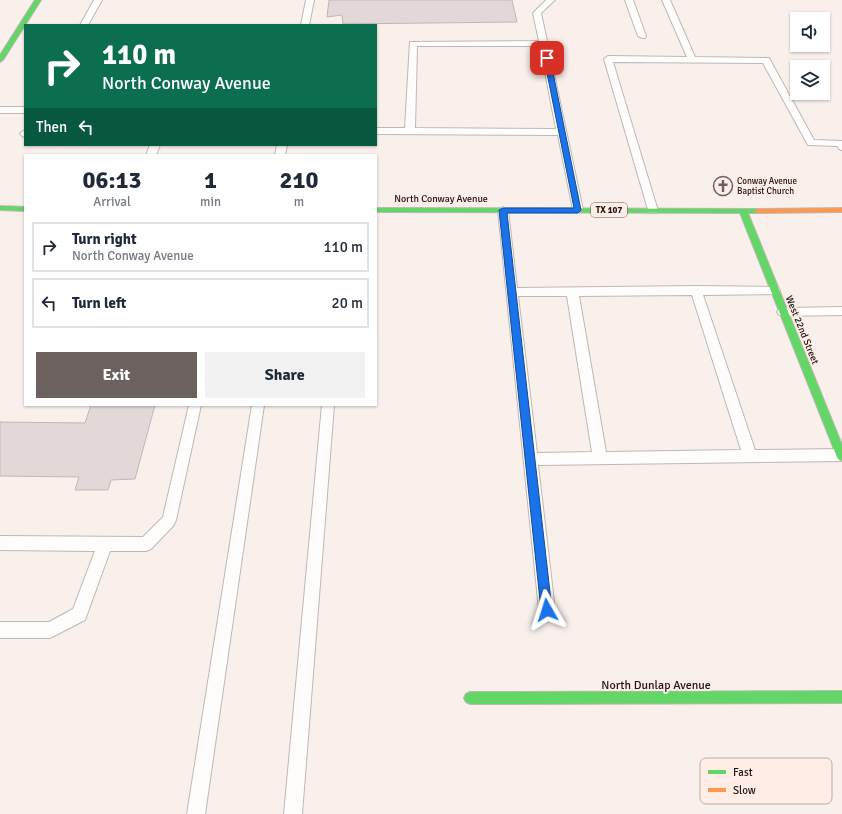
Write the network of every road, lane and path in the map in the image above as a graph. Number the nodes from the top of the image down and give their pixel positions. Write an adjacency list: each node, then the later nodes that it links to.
1 (38, 0): 7 (main road)
2 (98, 0): 8 (lane)
3 (310, 0): 9 (lane)
4 (551, 0): 12 (lane)
5 (629, 0): 11 (lane)
6 (666, 0): 13 (lane)
7 (25, 24)
8 (85, 24)
9 (305, 24)
10 (22, 30): 14 (main road)
11 (642, 36)
12 (544, 43): 18 (lane); 19 (lane)
13 (692, 59): 20 (lane); 27 (lane)
14 (0, 60)
15 (0, 110): 16 (lane)
16 (24, 110)
17 (377, 131): 18 (lane)
18 (410, 131): 19 (lane)
19 (562, 132): 25 (lane)
20 (842, 147)
21 (0, 208): 22 (main road)
22 (24, 209)
23 (377, 210): 24 (main road, North Conway Avenue / TX 107)
24 (503, 210): 25 (main road, North Conway Avenue / TX 107); 32 (lane)
25 (578, 210): 27 (main road, North Conway Avenue / TX 107)
26 (842, 210): 28 (main road, North Conway Avenue / TX 107)
27 (653, 211): 28 (main road, North Conway Avenue / TX 107)
28 (743, 211): 30 (main road, West 22nd Street)
29 (696, 290): 30 (lane); 31 (lane); 38 (lane)
30 (774, 290): 34 (main road, West 22nd Street)
31 (572, 291): 32 (lane); 40 (lane)
32 (512, 292): 41 (lane)
33 (842, 311): 34 (lane)
34 (783, 312): 39 (main road, West 22nd Street)
35 (195, 406): 43 (lane)
36 (258, 406): 48 (lane)
37 (328, 406): 49 (lane)
38 (750, 456): 39 (lane); 40 (lane)
39 (842, 456)
40 (600, 458): 41 (lane)
41 (530, 459): 44 (lane)
42 (0, 543): 43 (lane)
43 (105, 544): 45 (lane)
44 (547, 610)
45 (0, 630)
46 (842, 697): 47 (main road, North Dunlap Avenue)
47 (470, 698)
48 (196, 814)
49 (293, 814)

